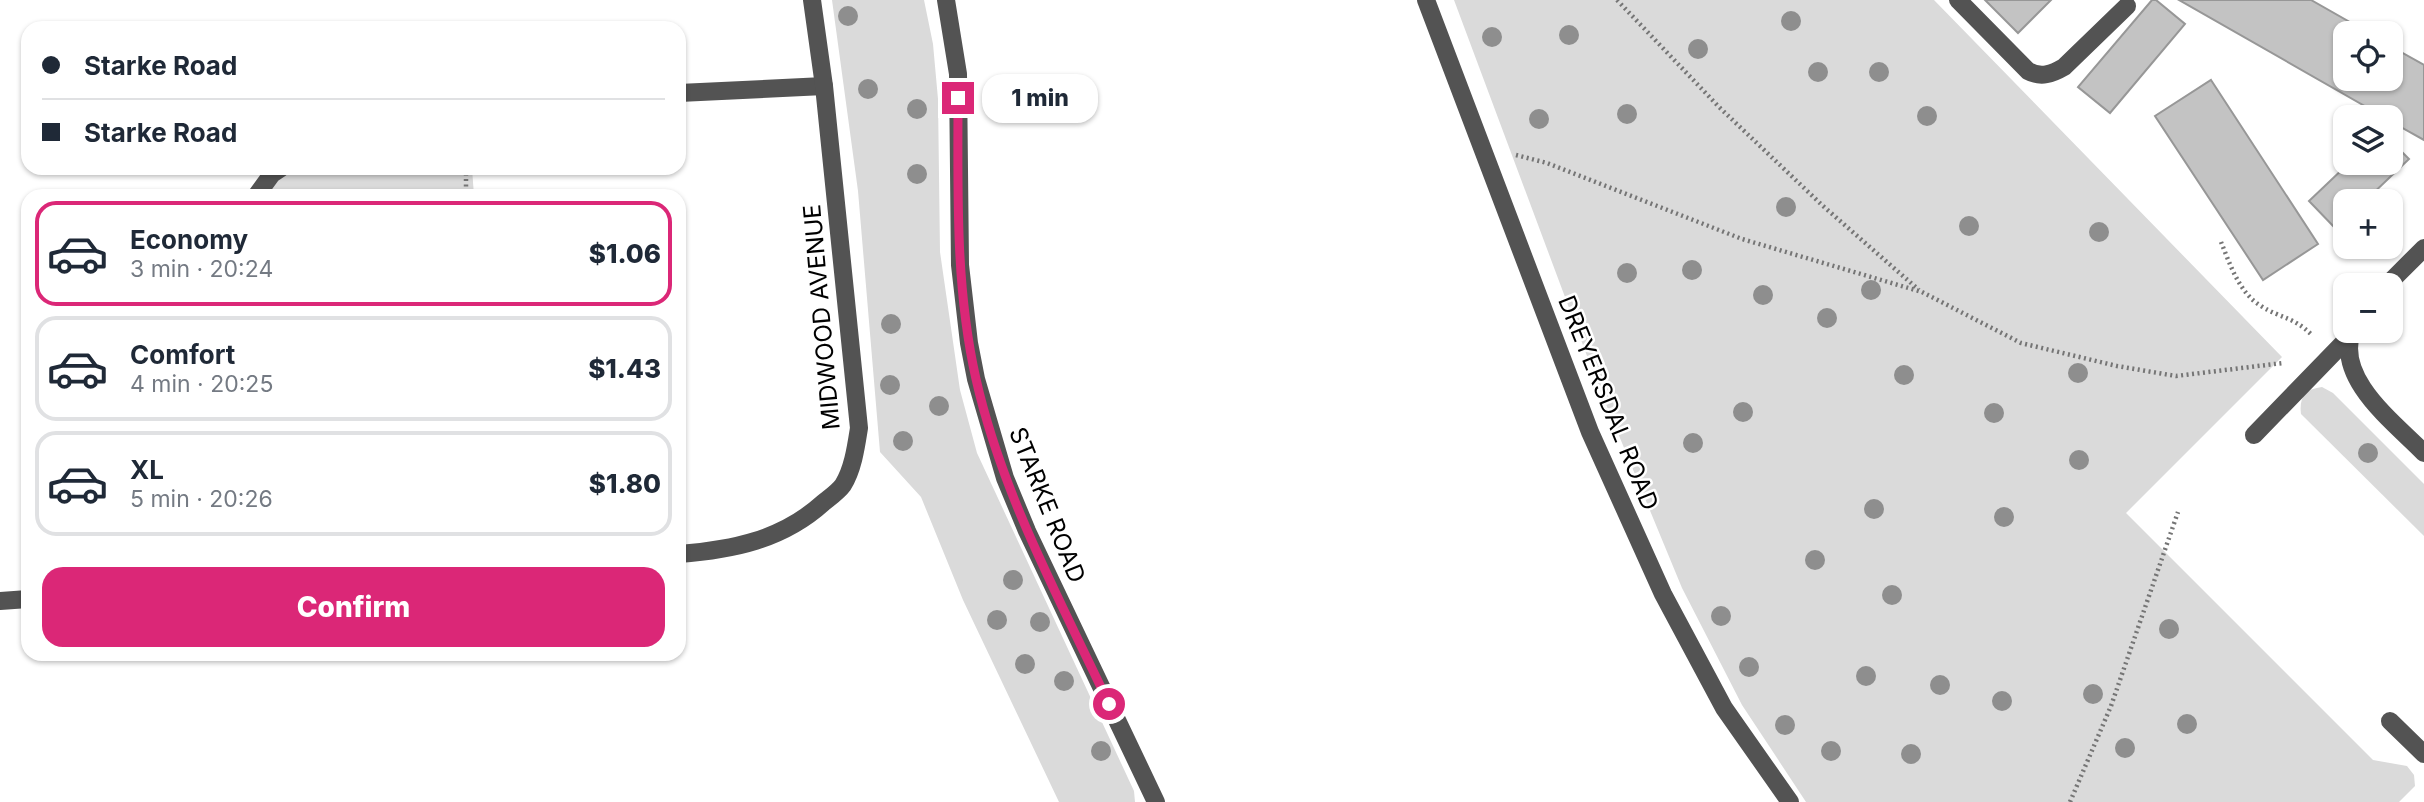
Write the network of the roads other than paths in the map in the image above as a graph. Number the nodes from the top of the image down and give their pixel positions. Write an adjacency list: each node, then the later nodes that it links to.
1 (812, 0): 6 (street, MIDWOOD AVENUE)
2 (946, 0): 21 (street, STARKE ROAD)
3 (1426, 0): 22 (street, DREYERSDAL ROAD)
4 (1958, 0): 5 (street)
5 (2127, 6)
6 (824, 86): 7 (street); 16 (street, MIDWOOD AVENUE)
7 (686, 93)
8 (271, 175): 9 (street)
9 (259, 189)
10 (2424, 248): 11 (street)
11 (2399, 273)
12 (2343, 343): 14 (street)
13 (2350, 343): 15 (street)
14 (2254, 435)
15 (2424, 453)
16 (686, 553)
17 (21, 600): 18 (street)
18 (0, 601)
19 (2390, 721): 20 (street)
20 (2424, 754)
21 (1156, 802)
22 (1790, 802)

